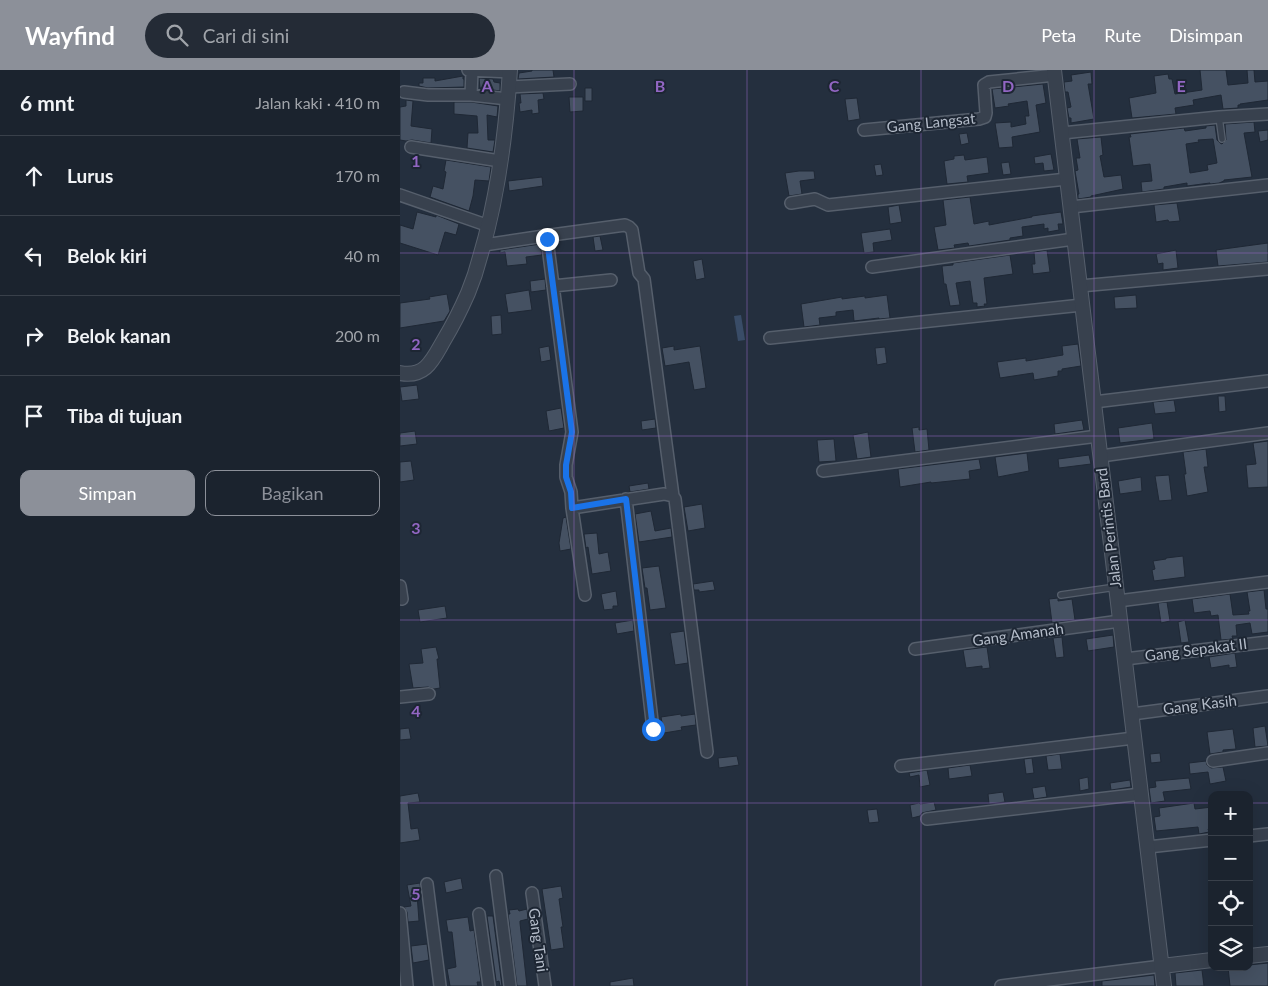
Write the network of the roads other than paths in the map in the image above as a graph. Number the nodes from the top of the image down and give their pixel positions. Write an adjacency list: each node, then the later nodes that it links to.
1 (468, 70): 2 (street)
2 (472, 70): 3 (street); 8 (street)
3 (510, 71): 7 (street)
4 (1055, 73): 11 (street, Gang Langsat); 12 (street, Jalan Perintis Bard)
5 (570, 84): 7 (street)
6 (404, 92): 8 (street)
7 (509, 93): 8 (street); 15 (street)
8 (471, 95)
9 (1268, 114): 10 (street)
10 (1219, 117): 12 (street); 13 (lane)
11 (864, 130)
12 (1062, 133): 16 (street, Jalan Perintis Bard)
13 (1222, 139)
14 (411, 147): 15 (street)
15 (500, 161): 21 (street)
16 (1067, 179): 19 (street); 20 (street, Jalan Perintis Bard)
17 (1268, 185): 20 (street)
18 (400, 195): 21 (street)
19 (791, 203)
20 (1071, 207): 23 (street, Jalan Perintis Bard)
21 (488, 226): 24 (street)
22 (544, 236): 24 (street); 28 (street); 39 (street)
23 (1074, 239): 25 (street); 29 (street, Jalan Perintis Bard)
24 (484, 245): 32 (street)
25 (872, 267)
26 (1268, 269): 29 (street)
27 (611, 280): 28 (street)
28 (553, 286): 41 (street)
29 (1080, 286): 30 (street, Jalan Perintis Bard)
30 (1082, 306): 31 (street); 34 (street, Jalan Perintis Bard)
31 (770, 338)
32 (400, 373)
33 (1268, 381): 34 (street)
34 (1094, 402): 36 (street, Jalan Perintis Bard)
35 (1268, 433): 37 (street)
36 (1098, 436): 37 (street, Jalan Perintis Bard); 38 (street)
37 (1100, 456): 44 (street, Jalan Perintis Bard)
38 (823, 471)
39 (673, 496): 40 (street); 58 (street)
40 (626, 499): 41 (street); 56 (street)
41 (572, 508): 45 (street)
42 (1268, 582): 44 (street)
43 (400, 586): 47 (street)
44 (1117, 594): 46 (lane); 48 (street, Jalan Perintis Bard)
45 (584, 595)
46 (1061, 595)
47 (402, 599)
48 (1120, 620): 50 (street, Gang Amanah); 51 (street, Jalan Perintis Bard)
49 (1268, 642): 51 (street, Gang Sepakat II)
50 (915, 649)
51 (1125, 659): 55 (street, Jalan Perintis Bard)
52 (429, 694): 54 (street)
53 (1268, 696): 55 (street, Gang Kasih)
54 (400, 697)
55 (1132, 714): 57 (street, Jalan Perintis Bard)
56 (653, 729)
57 (1134, 738): 61 (street); 62 (street, Jalan Perintis Bard)
58 (707, 752)
59 (1268, 753): 60 (street)
60 (1213, 761)
61 (901, 766)
62 (1141, 794): 63 (street); 67 (street, Jalan Perintis Bard)
63 (927, 819)
64 (1268, 834): 65 (street)
65 (1253, 836)
66 (1208, 840): 67 (street)
67 (1148, 848): 76 (street, Jalan Perintis Bard)
68 (496, 876): 80 (street)
69 (426, 884): 78 (street)
70 (532, 893): 81 (street, Gang Tani)
71 (400, 912): 77 (street)
72 (479, 914): 79 (street)
73 (1268, 954): 74 (street)
74 (1253, 956)
75 (1208, 960): 76 (street)
76 (1162, 966): 82 (street); 83 (street, Jalan Perintis Bard)
77 (407, 986)
78 (440, 986)
79 (489, 986)
80 (510, 986)
81 (545, 986)
82 (1001, 986)
83 (1164, 986)

